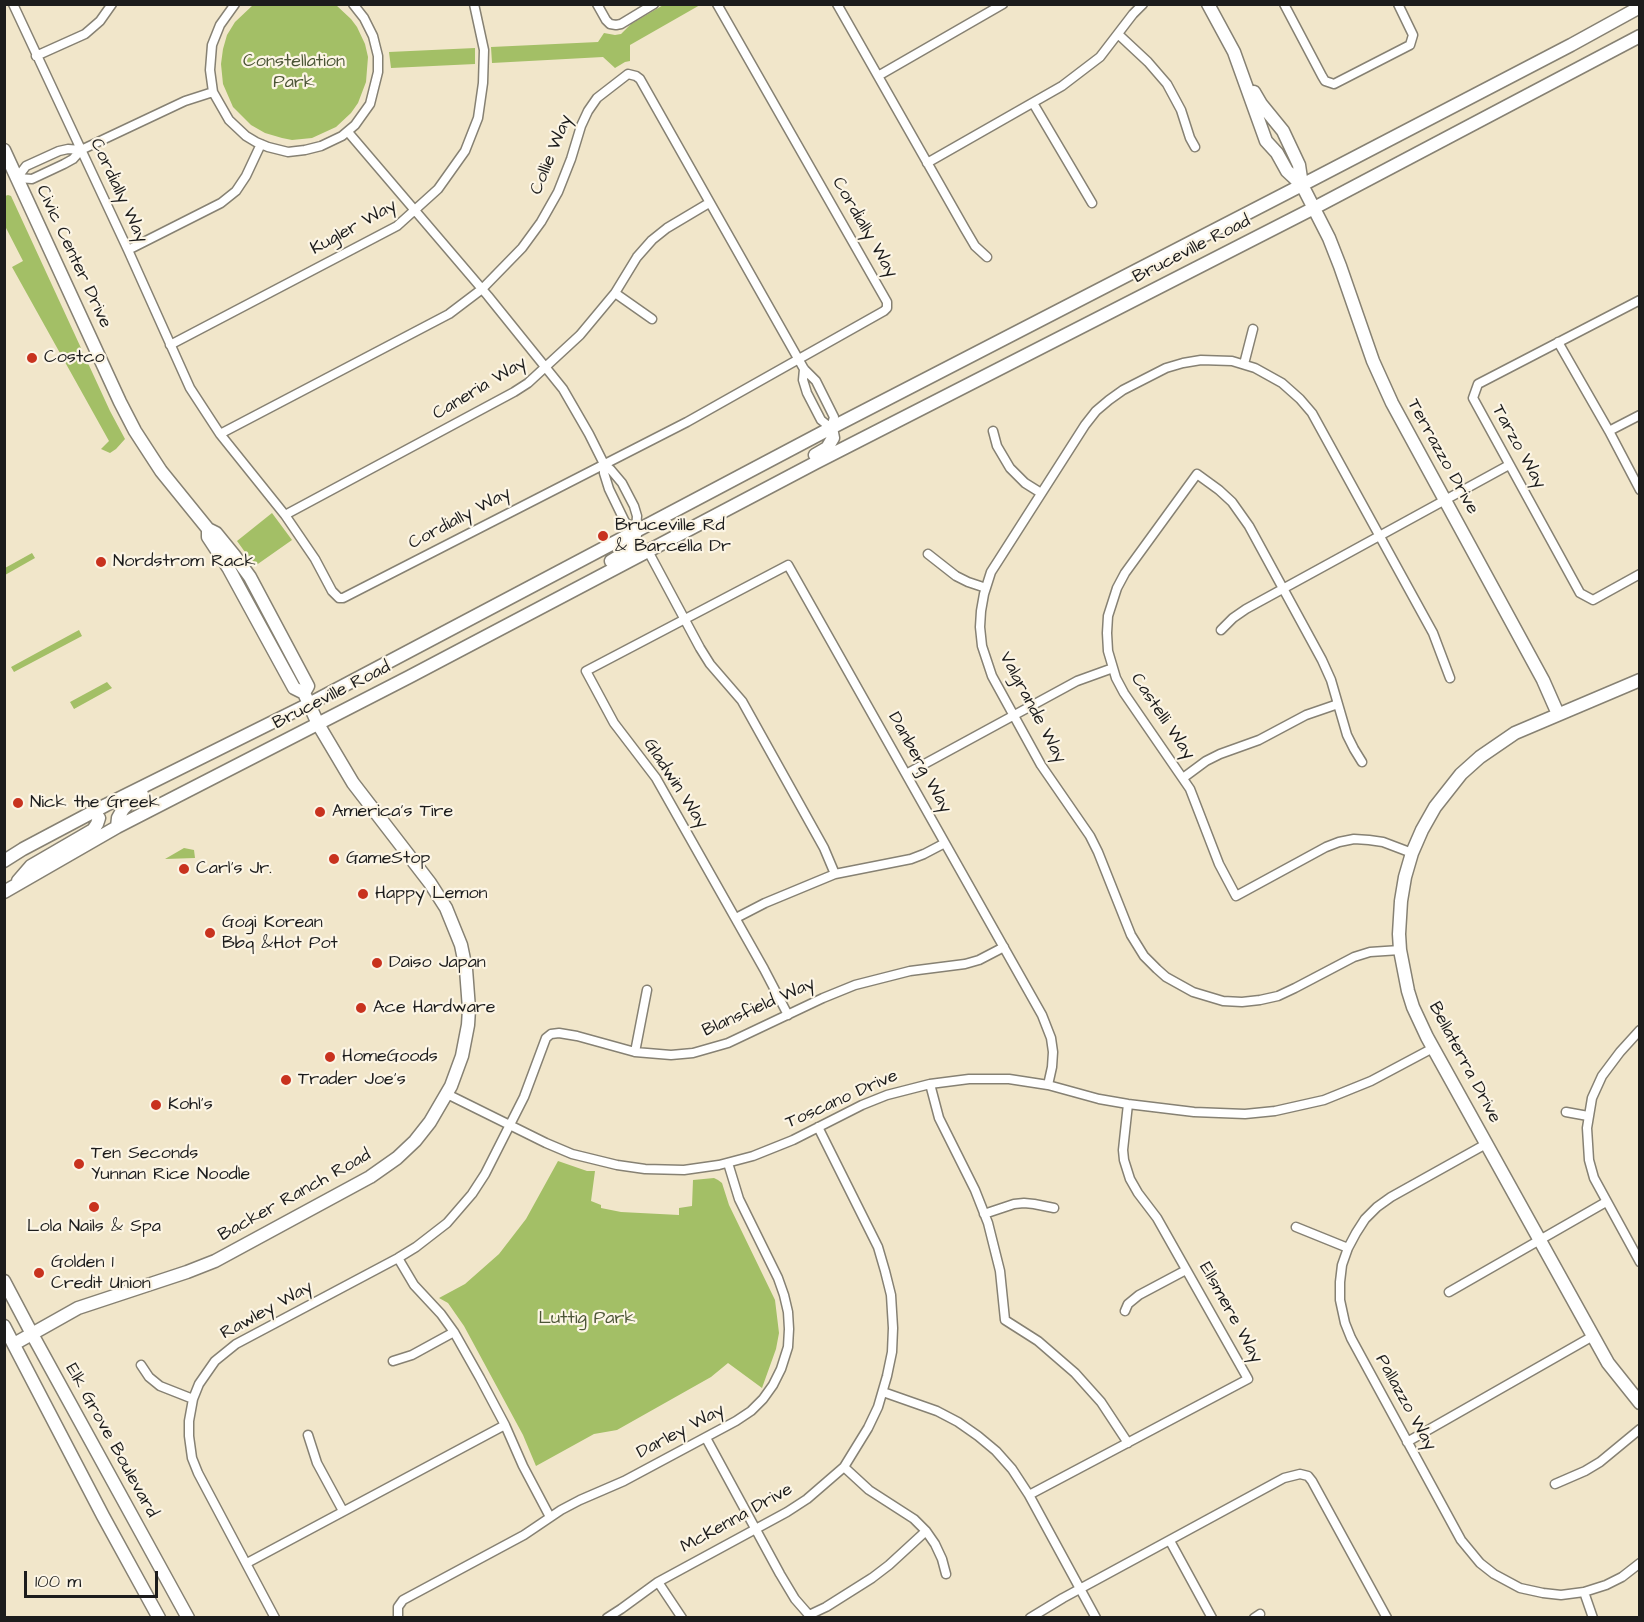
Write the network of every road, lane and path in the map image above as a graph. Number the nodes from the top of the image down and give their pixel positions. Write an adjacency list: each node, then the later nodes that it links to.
1 (13, 4): 18 (street, Cordially Way)
2 (112, 4): 18 (street)
3 (235, 4): 21 (street)
4 (353, 4): 23 (street)
5 (474, 4): 34 (street, Kugler Way)
6 (597, 4): 7 (street)
7 (654, 4)
8 (717, 4): 44 (street, Cordially Way)
9 (837, 4): 20 (street)
10 (1003, 4): 20 (street)
11 (1143, 4): 16 (street)
12 (1208, 4): 19 (main road)
13 (1284, 4): 14 (street)
14 (1398, 4)
15 (1640, 7): 30 (main road, Bruceville Road)
16 (1118, 34): 22 (street); 25 (street)
17 (1640, 36): 33 (main road, Bruceville Road)
18 (36, 56): 27 (street, Cordially Way)
19 (1241, 69): 30 (main road); 30 (main road)
20 (878, 75): 28 (street)
21 (213, 92): 24 (street); 27 (street)
22 (1033, 103): 28 (street); 31 (street)
23 (348, 132): 24 (street); 34 (street)
24 (261, 144): 35 (street)
25 (1195, 147)
26 (4, 150): 29 (main road, Civic Center Drive)
27 (81, 150): 29 (street); 29 (street); 35 (street, Cordially Way)
28 (927, 163): 36 (street)
29 (17, 178): 73 (main road, Civic Center Drive)
30 (1302, 185): 33 (main road, Terrazzo Drive); 49 (main road, Bruceville Road)
31 (1092, 202)
32 (710, 203): 37 (street, Collie Way); 38 (street, Caneria Way); 44 (street, Collie Way)
33 (1314, 208): 56 (main road, Bruceville Road); 58 (main road, Terrazzo Drive)
34 (415, 212): 37 (street); 43 (street, Kugler Way)
35 (128, 250): 43 (street, Cordially Way)
36 (987, 257)
37 (482, 289): 46 (street); 52 (street, Collie Way)
38 (615, 293): 40 (street); 46 (street, Caneria Way)
39 (1640, 300): 42 (street, Tarzo Way)
40 (652, 319)
41 (1253, 329): 45 (street)
42 (1558, 342): 51 (street); 54 (street, Tarzo Way)
43 (170, 345): 52 (street, Cordially Way)
44 (798, 359): 47 (street, Collie Way); 53 (street, Cordially Way)
45 (1244, 364): 57 (street, Valgrande Way); 61 (street, Valgrande Way)
46 (546, 367): 53 (street); 59 (street, Caneria Way)
47 (804, 369): 49 (street, Collie Way); 49 (street, Collie Way)
48 (1640, 415): 51 (street)
49 (831, 428): 56 (main road, Bruceville Road); 60 (main road, Bruceville Road)
50 (993, 431): 57 (street)
51 (1609, 431): 55 (street)
52 (220, 434): 59 (street, Cordially Way)
53 (604, 464): 59 (street, Cordially Way); 60 (street); 60 (street)
54 (1509, 465): 58 (street); 64 (street, Tarzo Way)
55 (1640, 490)
56 (760, 492): 62 (main road, Bruceville Road)
57 (1041, 493): 65 (street, Valgrande Way)
58 (1445, 500): 61 (street); 75 (main road, Terrazzo Drive)
59 (285, 515)
60 (636, 530): 67 (main road, Bruceville Road); 73 (main road, Bruceville Road)
61 (1379, 536): 66 (street); 71 (street, Valgrande Way)
62 (648, 551): 67 (main road, Bruceville Road); 68 (street)
63 (928, 554): 65 (street)
64 (1640, 574)
65 (986, 588): 76 (street, Valgrande Way)
66 (1283, 588): 69 (street); 70 (street, Castelli Way); 74 (street, Castelli Way)
67 (562, 596): 77 (main road, Bruceville Road)
68 (685, 619): 80 (street, Danberg Way); 87 (street); 89 (street, Gladwin Way)
69 (1221, 630)
70 (1113, 668): 76 (street); 81 (street, Castelli Way)
71 (1450, 678)
72 (1640, 680): 75 (main road, Bellaterra Drive)
73 (306, 699): 77 (main road, Civic Center Drive); 78 (main road, Bruceville Road)
74 (1338, 704): 79 (street, Castelli Way); 81 (street)
75 (1558, 714): 85 (main road, Bellaterra Drive)
76 (1014, 715): 80 (street); 91 (street, Valgrande Way)
77 (318, 724): 83 (main road, Bruceville Road); 99 (main road, Backer Ranch Road)
78 (201, 758): 82 (main road, Bruceville Road); 83 (main road, Bruceville Road)
79 (1362, 762)
80 (906, 774): 84 (street, Danberg Way)
81 (1183, 778): 85 (street, Castelli Way)
82 (94, 812): 86 (main road, Bruceville Road); 88 (main road, Bruceville Road)
83 (117, 827): 88 (main road, Bruceville Road)
84 (945, 843): 87 (street); 90 (street, Danberg Way)
85 (1413, 853): 91 (main road, Bellaterra Drive)
86 (4, 861)
87 (835, 874): 89 (street)
88 (9, 889)
89 (736, 918): 93 (street, Gladwin Way)
90 (1004, 946): 93 (street, Blansfield Way); 98 (street, Danberg Way)
91 (1400, 950): 95 (main road, Bellaterra Drive)
92 (647, 990): 96 (street)
93 (788, 1015): 96 (street, Blansfield Way)
94 (1640, 1030): 102 (street)
95 (1433, 1048): 100 (street, Toscano Drive); 105 (main road, Bellaterra Drive)
96 (635, 1053): 103 (street, Blansfield Way)
97 (930, 1084): 98 (street, Toscano Drive); 104 (street, Toscano Drive); 109 (street)
98 (1048, 1085): 100 (street, Toscano Drive)
99 (447, 1094): 103 (street, Toscano Drive); 121 (main road, Backer Ranch Road)
100 (1128, 1104): 115 (street, Ellsmere Way)
101 (1566, 1112): 102 (street)
102 (1588, 1116): 107 (street)
103 (510, 1125): 106 (street, Toscano Drive); 113 (street, Rawley Way)
104 (818, 1127): 106 (street, Toscano Drive); 126 (street, McKenna Drive)
105 (1486, 1144): 111 (main road, Bellaterra Drive); 112 (street, Pallazzo Way)
106 (728, 1163): 132 (street, Darley Way)
107 (1606, 1202): 111 (street); 114 (street)
108 (1054, 1208): 109 (street)
109 (984, 1214): 134 (street)
110 (1296, 1227): 112 (street)
111 (1539, 1240): 117 (street); 122 (main road, Bellaterra Drive)
112 (1348, 1248): 133 (street, Pallazzo Way)
113 (398, 1258): 120 (street); 127 (street, Rawley Way)
114 (1640, 1262)
115 (1186, 1270): 118 (street); 134 (street, Ellsmere Way)
116 (4, 1281): 121 (main road, Elk Grove Boulevard)
117 (1449, 1292)
118 (1125, 1311)
119 (4, 1326): 123 (main road)
120 (454, 1332): 124 (street); 129 (street)
121 (32, 1334): 123 (main road, Backer Ranch Road); 150 (main road, Elk Grove Boulevard)
122 (1593, 1336): 128 (main road, Bellaterra Drive); 133 (street)
123 (14, 1344): 149 (main road)
124 (393, 1361)
125 (141, 1365): 127 (street)
126 (883, 1392): 135 (street, McKenna Drive); 137 (street)
127 (193, 1399): 143 (street, Rawley Way)
128 (1640, 1402)
129 (505, 1425): 138 (street); 139 (street)
130 (1640, 1429): 136 (street)
131 (308, 1436): 138 (street)
132 (706, 1438): 139 (street, Darley Way); 140 (street)
133 (1407, 1442): 148 (street, Pallazzo Way)
134 (1128, 1443): 137 (street, Ellsmere Way)
135 (843, 1467): 140 (street, McKenna Drive); 141 (street)
136 (1556, 1484)
137 (1029, 1496): 147 (street)
138 (343, 1512): 143 (street)
139 (550, 1517): 152 (street, Darley Way)
140 (756, 1529): 141 (street); 146 (street, McKenna Drive)
141 (926, 1532): 145 (street)
142 (1170, 1541): 147 (street); 157 (street); 158 (street)
143 (246, 1563): 151 (street, Rawley Way)
144 (1640, 1563): 148 (street, Pallazzo Way)
145 (946, 1574)
146 (658, 1582): 153 (street, McKenna Drive); 154 (street)
147 (1081, 1588): 155 (street); 156 (street)
148 (1584, 1592): 159 (street)
149 (159, 1617)
150 (188, 1617)
151 (275, 1617)
152 (398, 1617)
153 (607, 1617)
154 (682, 1617)
155 (1030, 1617)
156 (1096, 1617)
157 (1212, 1617)
158 (1388, 1617)
159 (1593, 1617)

